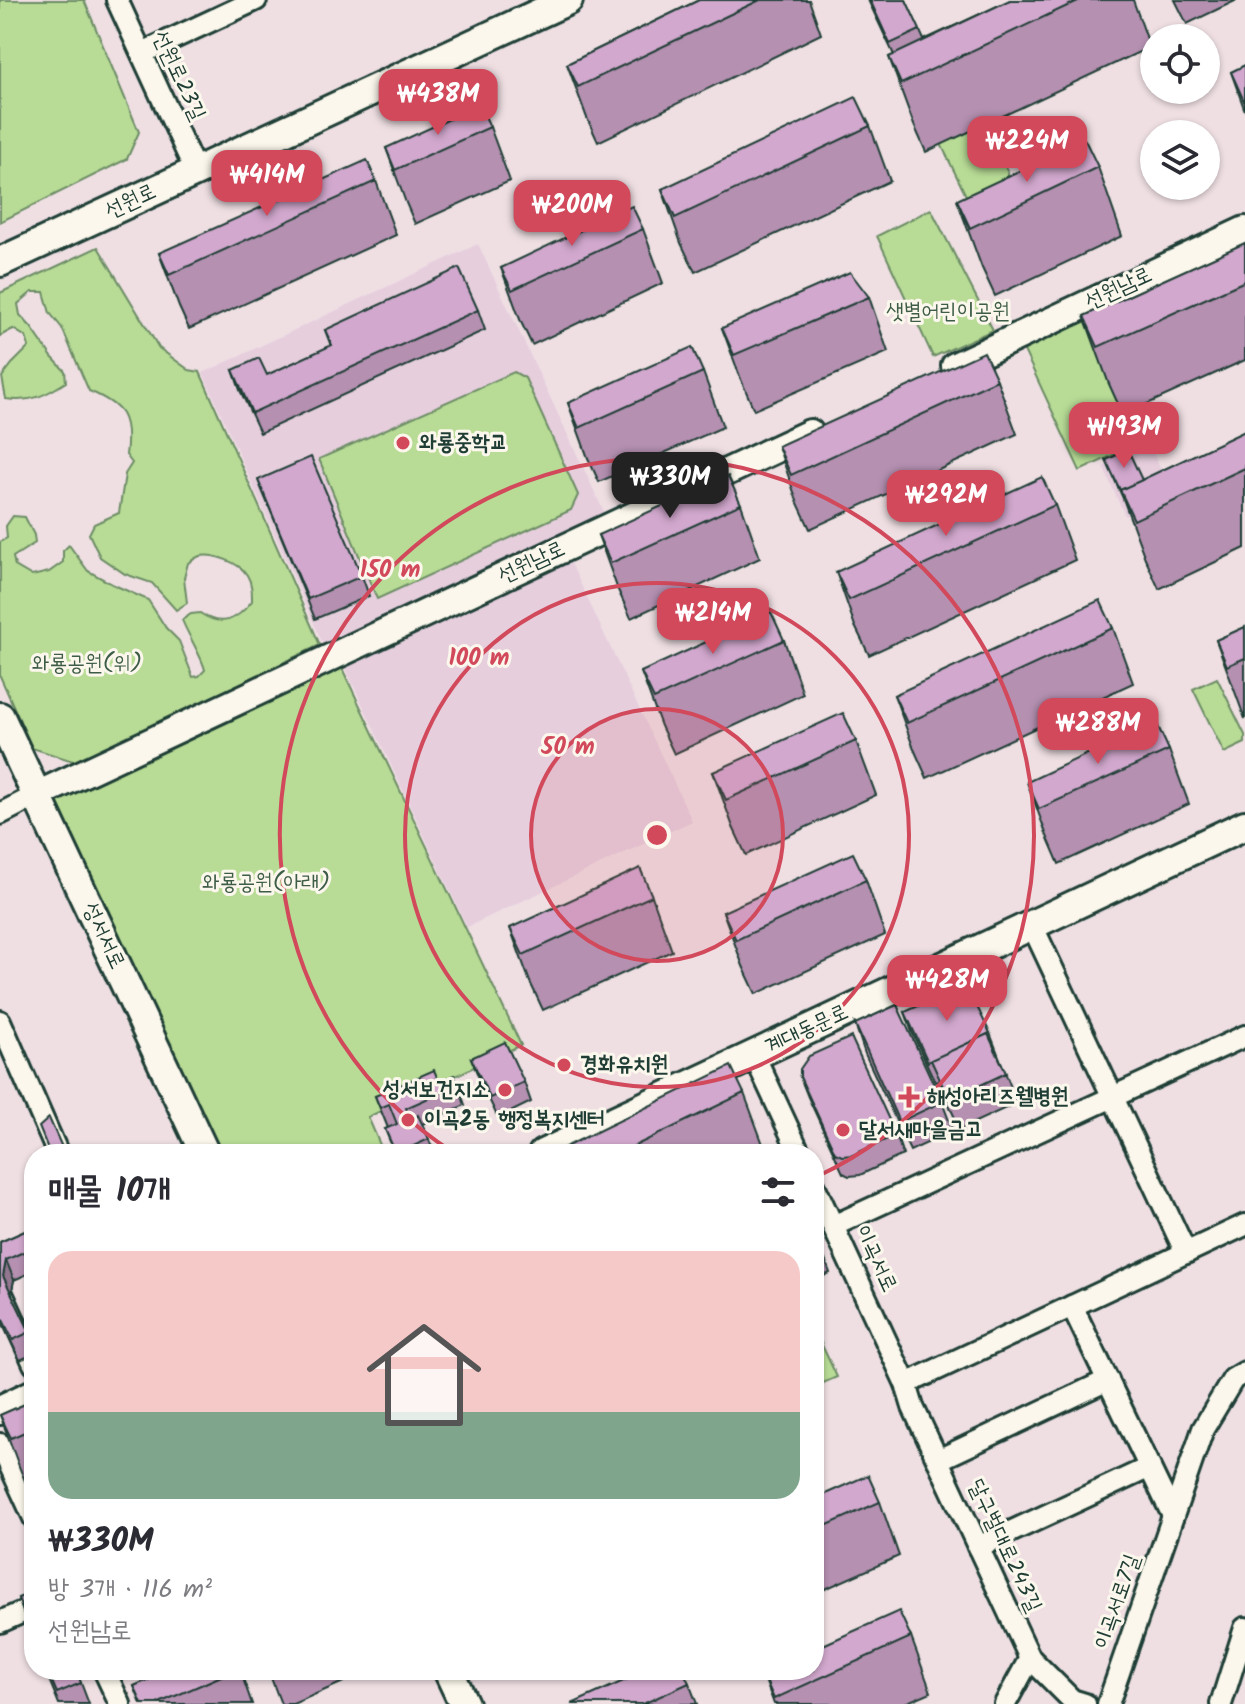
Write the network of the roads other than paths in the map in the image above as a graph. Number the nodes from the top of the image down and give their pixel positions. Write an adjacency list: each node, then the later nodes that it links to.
1 (117, 0): 4 (street, 선원로23길)
2 (256, 0): 4 (street)
3 (568, 0): 5 (main road, 선원로)
4 (142, 53): 5 (street, 선원로23길)
5 (196, 172): 7 (main road, 선원로)
6 (1245, 230): 8 (street, 선원남로)
7 (0, 262)
8 (928, 378)
9 (830, 424): 11 (street, 선원남로)
10 (0, 717): 11 (main road, 성서서로)
11 (37, 795): 12 (street); 20 (main road, 성서서로)
12 (0, 814)
13 (1245, 825): 14 (main road, 계대동문로)
14 (1032, 925): 17 (main road, 계대동문로); 18 (street)
15 (0, 1021): 19 (street)
16 (1245, 1036): 18 (street, 이곡서로)
17 (754, 1055): 21 (main road, 계대동문로); 22 (street)
18 (1113, 1097): 25 (street, 이곡서로); 26 (street)
19 (54, 1144)
20 (200, 1144)
21 (564, 1144)
22 (795, 1144)
23 (824, 1207): 25 (street)
24 (1245, 1225): 26 (street)
25 (833, 1226): 32 (street, 이곡서로)
26 (1186, 1253): 28 (street)
27 (4, 1280): 29 (street)
28 (1072, 1306): 31 (street); 32 (street)
29 (24, 1336)
30 (1245, 1372): 40 (street, 이곡서로7길)
31 (1108, 1380): 37 (street); 38 (street)
32 (906, 1384): 34 (street, 이곡서로)
33 (24, 1399): 35 (main road)
34 (913, 1407): 37 (street, 달구벌대로243길)
35 (0, 1410)
36 (0, 1444): 39 (street)
37 (938, 1460): 41 (street, 달구벌대로243길)
38 (1150, 1467): 40 (street); 41 (street)
39 (24, 1496)
40 (1173, 1516): 52 (street, 이곡서로7길)
41 (978, 1547): 45 (street, 달구벌대로243길)
42 (24, 1611): 43 (street)
43 (0, 1622)
44 (1245, 1628): 53 (street)
45 (1030, 1658): 50 (street); 51 (street, 달구벌대로243길)
46 (109, 1680): 48 (street)
47 (453, 1680): 49 (main road)
48 (120, 1704)
49 (464, 1704)
50 (1005, 1704)
51 (1085, 1704)
52 (1108, 1704)
53 (1221, 1704)

